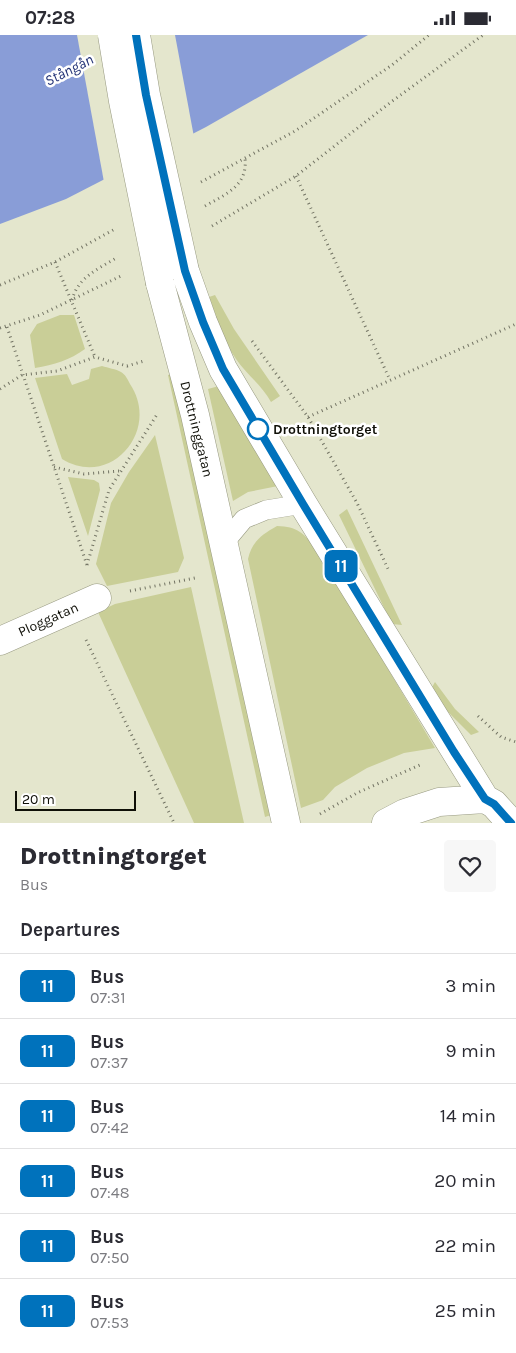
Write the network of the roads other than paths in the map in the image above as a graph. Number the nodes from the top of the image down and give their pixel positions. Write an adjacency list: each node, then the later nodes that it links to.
1 (112, 35): 4 (main road, Drottninggatan, bridge)
2 (136, 35): 3 (main road, bridge)
3 (303, 504): 4 (lane); 7 (main road)
4 (224, 543): 8 (main road, Drottninggatan)
5 (97, 598): 6 (main road, Ploggatan)
6 (0, 641)
7 (501, 806): 9 (main road)
8 (286, 823)
9 (386, 823)

